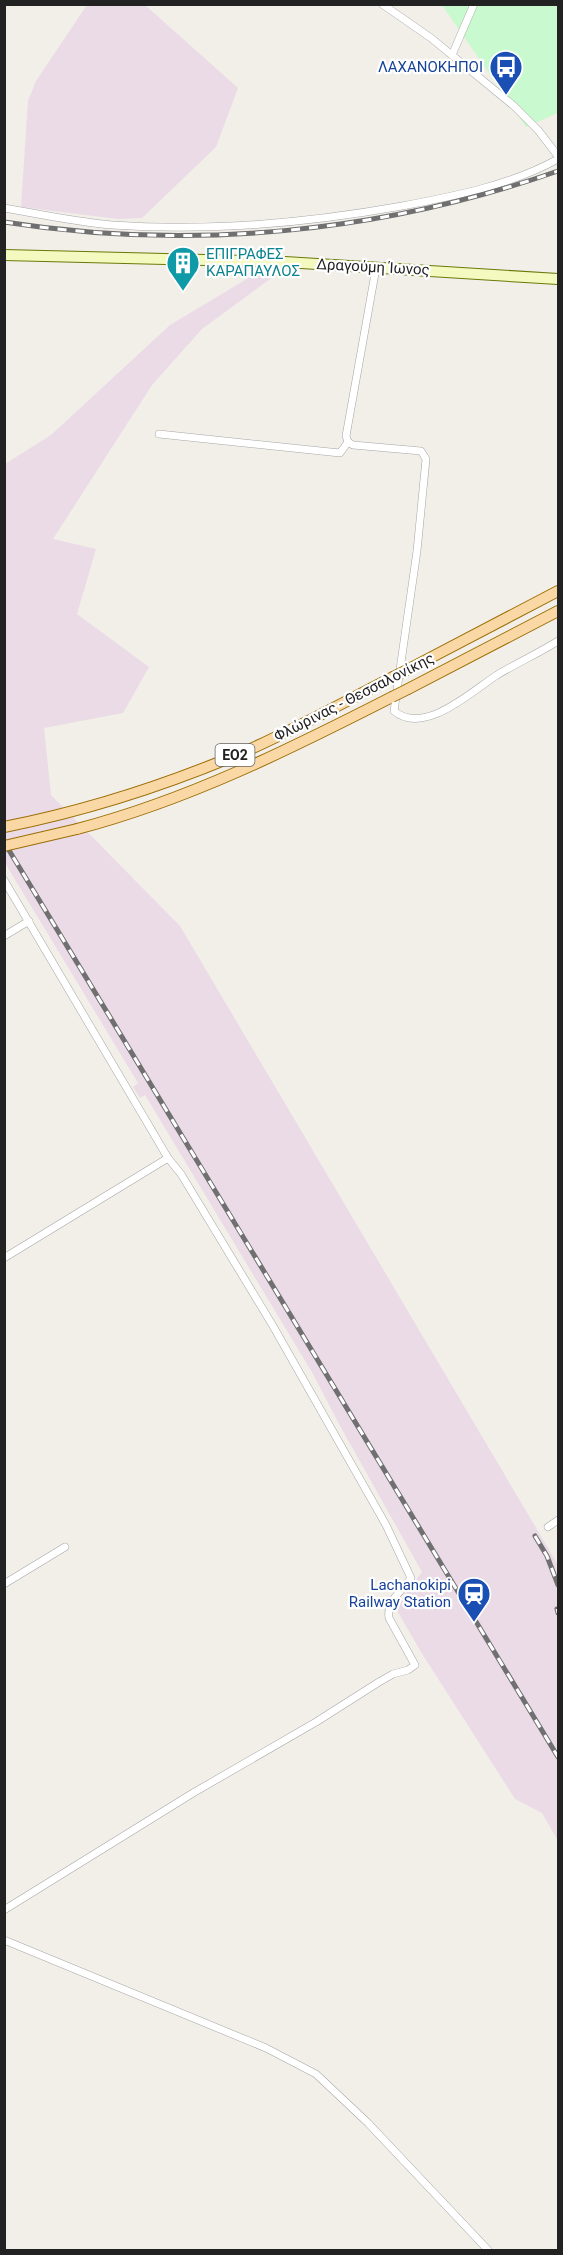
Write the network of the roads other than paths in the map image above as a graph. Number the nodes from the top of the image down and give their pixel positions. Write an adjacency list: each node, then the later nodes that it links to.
1 (382, 4): 3 (street)
2 (474, 4): 3 (street)
3 (452, 55): 4 (street)
4 (558, 158): 5 (street)
5 (4, 208)
6 (4, 255): 7 (main road, Δραγούμη Ίωνος)
7 (376, 268): 8 (main road, Δραγούμη Ίωνος); 10 (street)
8 (558, 279)
9 (159, 434): 10 (street)
10 (348, 442): 13 (street)
11 (558, 591): 14 (main road, Φλώρινας - Θεσσαλονίκης / ΕΟ2, bridge)
12 (558, 610): 15 (main road, Φλώρινας - Θεσσαλονίκης / ΕΟ2, bridge)
13 (558, 640)
14 (4, 827)
15 (4, 846)
16 (4, 880): 17 (street)
17 (29, 921): 18 (street); 19 (street)
18 (4, 936)
19 (168, 1158): 20 (street); 25 (street)
20 (4, 1258)
21 (558, 1520): 22 (street)
22 (548, 1527)
23 (65, 1547): 24 (street)
24 (4, 1584)
25 (4, 1910)
26 (4, 1940): 27 (street)
27 (488, 2250)

